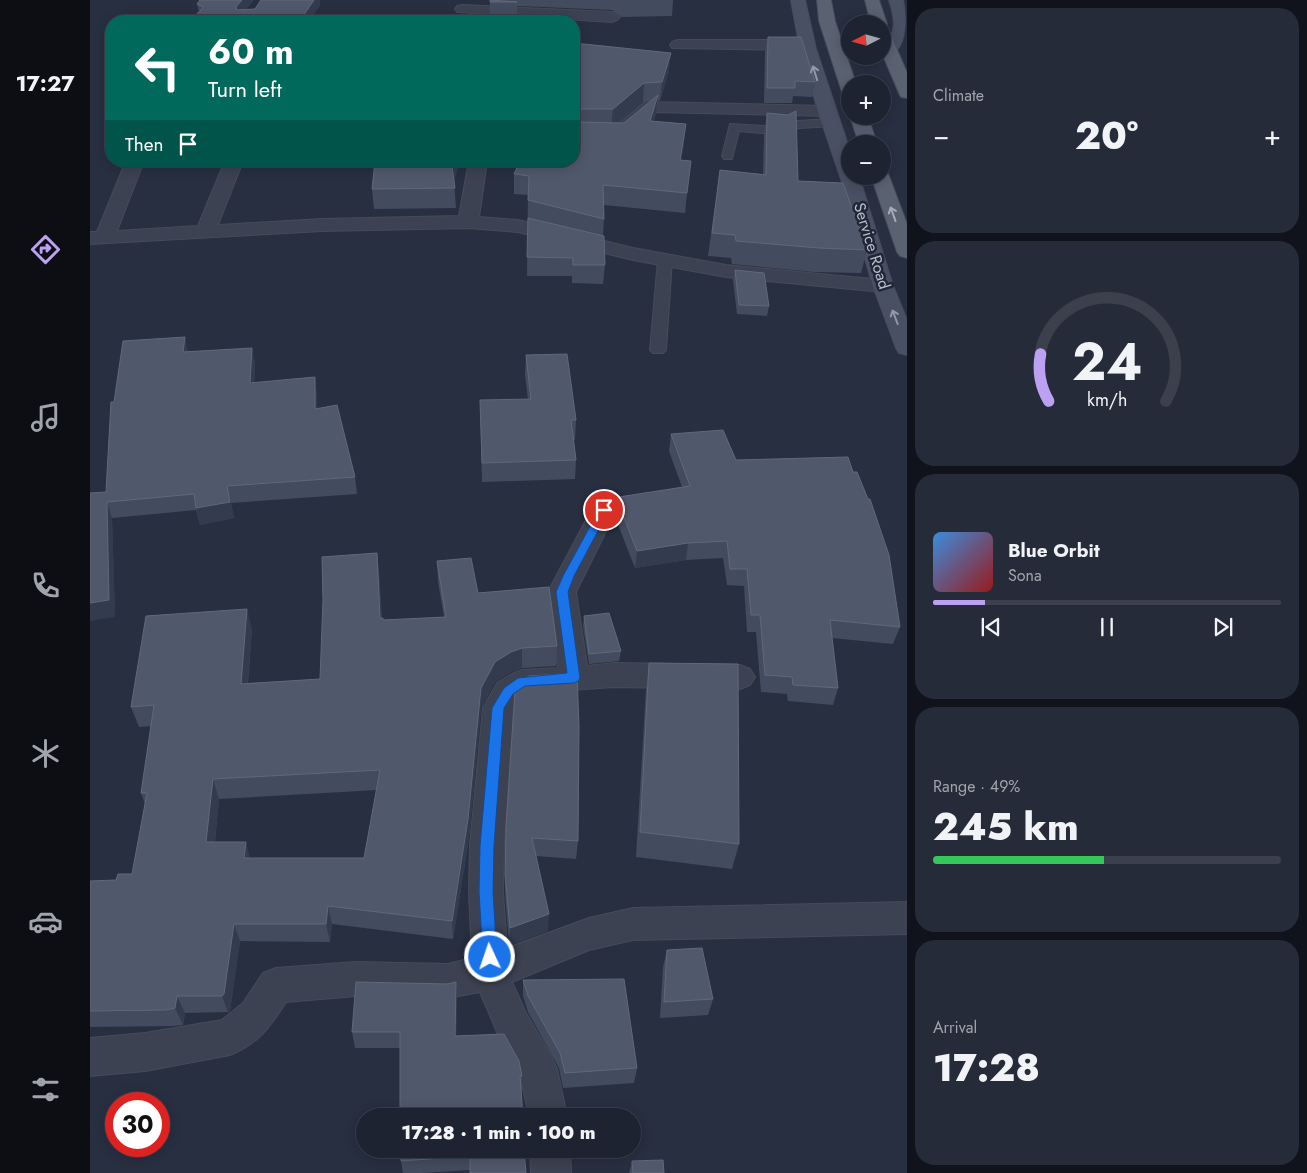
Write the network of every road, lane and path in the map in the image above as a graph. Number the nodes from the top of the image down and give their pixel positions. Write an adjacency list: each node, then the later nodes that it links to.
1 (798, 0): 8 (street, Service Road)
2 (824, 0): 12 (main road)
3 (872, 0): 6 (main road)
4 (896, 0): 10 (street)
5 (464, 10): 7 (street)
6 (877, 15)
7 (612, 16)
8 (807, 44): 9 (street); 14 (street, Service Road, one-way to 8)
9 (678, 45)
10 (891, 48)
11 (891, 57): 13 (main road)
12 (844, 75)
13 (907, 94)
14 (829, 117): 15 (street); 16 (lane); 26 (street, Service Road)
15 (580, 134)
16 (728, 156)
17 (132, 167): 23 (street)
18 (232, 167): 22 (street)
19 (477, 167): 21 (street)
20 (883, 185): 24 (main road, one-way to 20)
21 (468, 222): 22 (street); 25 (street)
22 (206, 231): 23 (street)
23 (98, 237)
24 (907, 252)
25 (665, 260): 26 (street); 29 (lane)
26 (883, 286): 27 (street); 28 (street, Service Road, one-way to 26)
27 (907, 290)
28 (907, 348)
29 (658, 350)
30 (604, 510): 32 (street)
31 (740, 676): 32 (street)
32 (574, 678): 34 (street)
33 (907, 918): 34 (street)
34 (491, 974): 35 (street); 36 (street)
35 (90, 1057)
36 (546, 1108)
37 (550, 1158): 38 (street)
38 (551, 1173)

